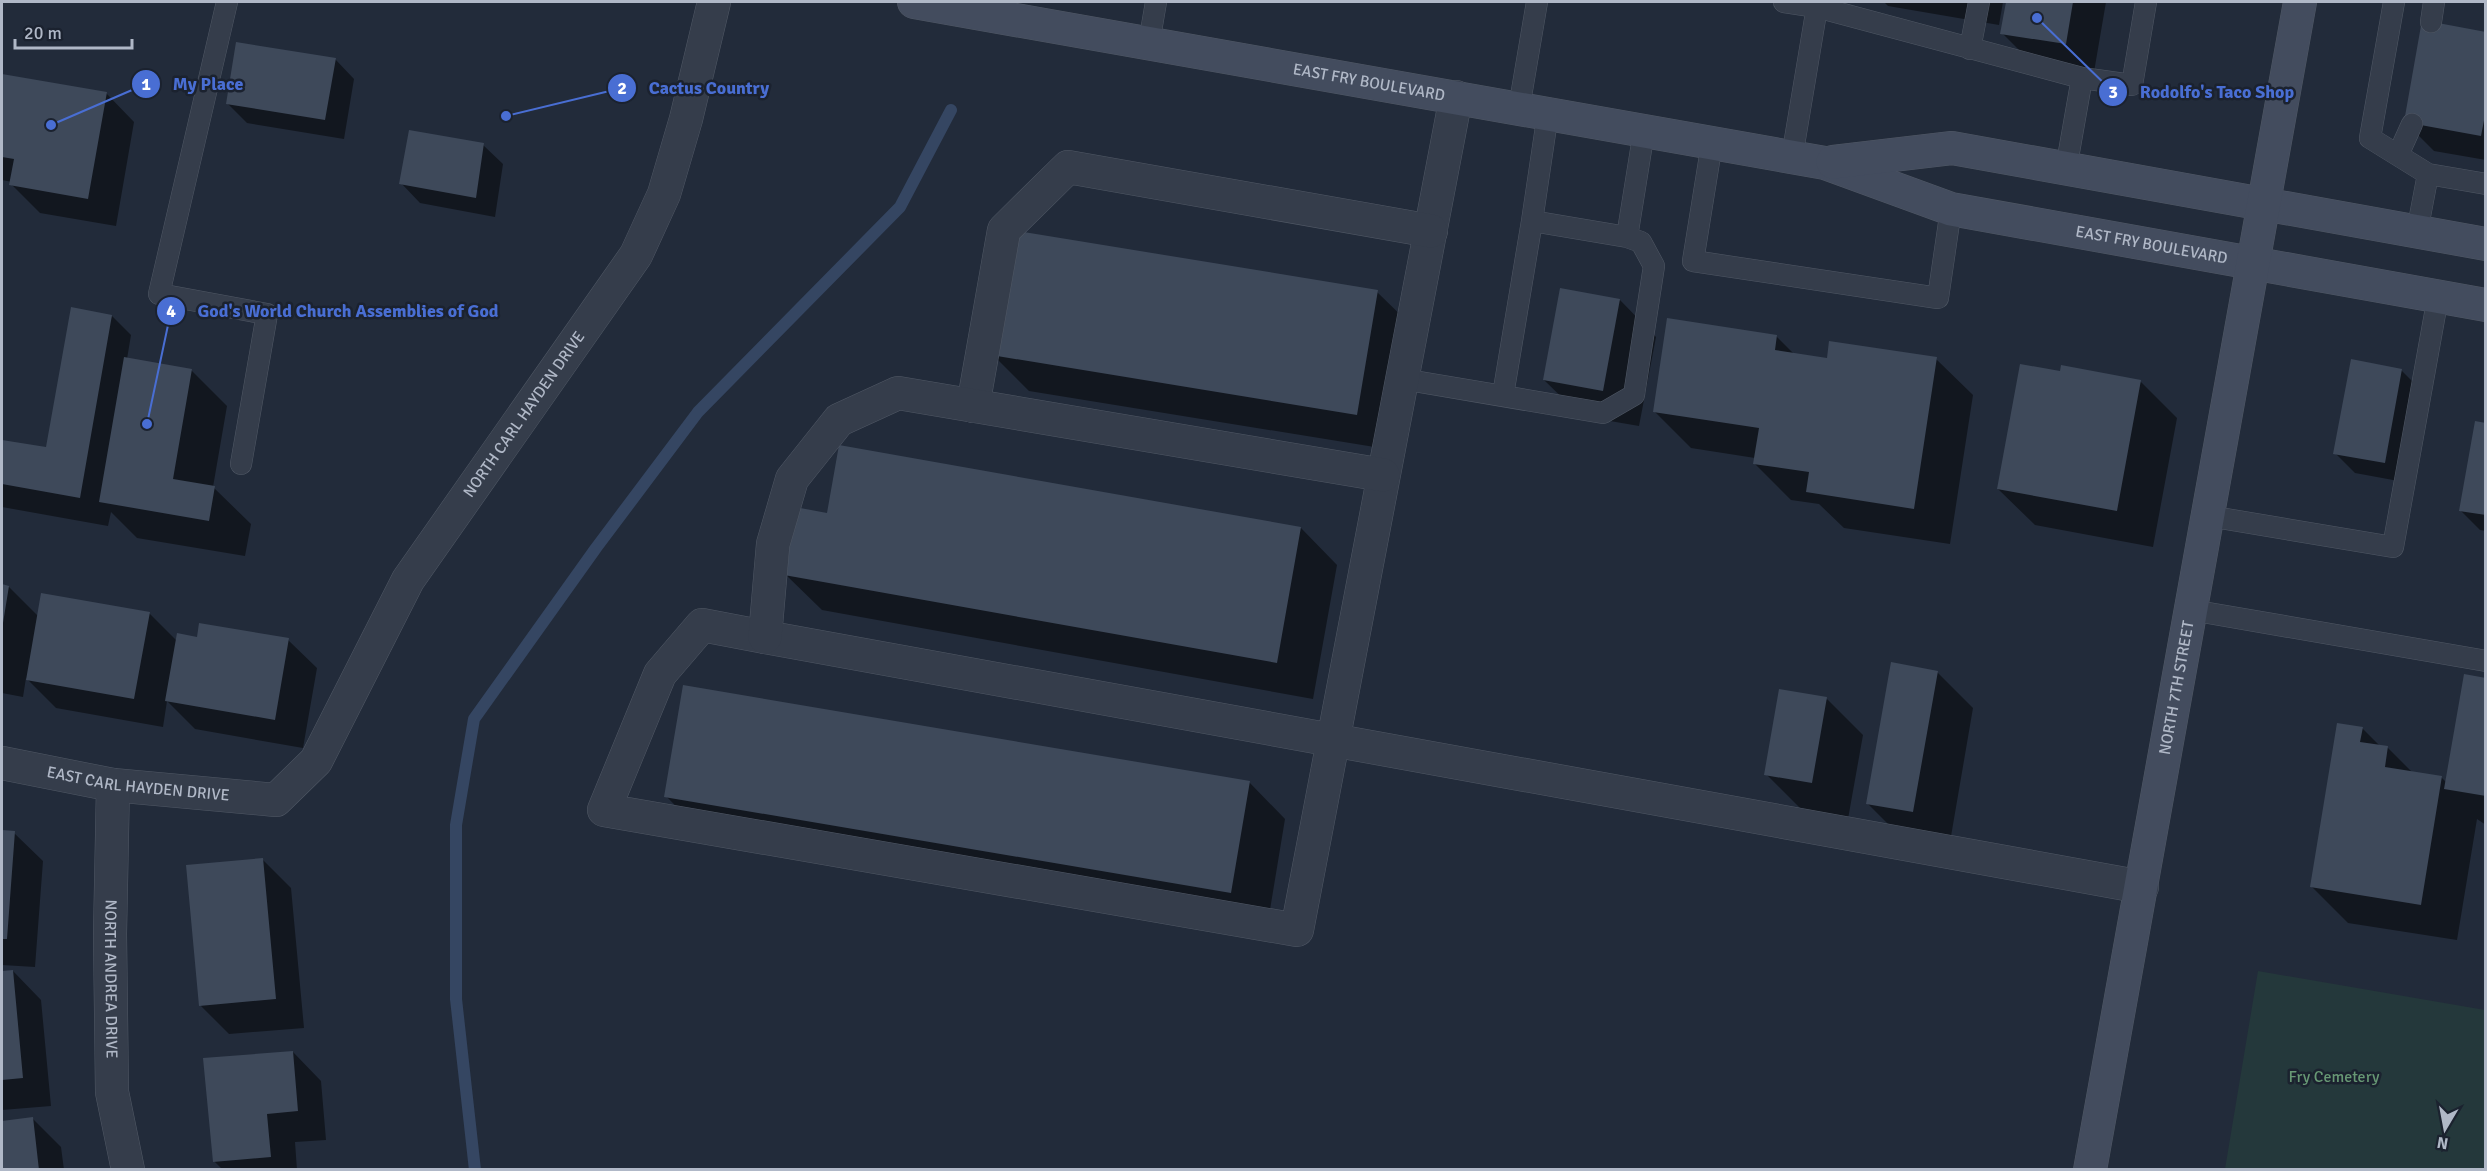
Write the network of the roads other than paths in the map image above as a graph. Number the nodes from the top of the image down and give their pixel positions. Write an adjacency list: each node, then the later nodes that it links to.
1 (227, 2): 39 (lane)
2 (714, 2): 48 (street, NORTH CARL HAYDEN DRIVE)
3 (914, 2): 12 (main road, EAST FRY BOULEVARD)
4 (1156, 2): 12 (lane)
5 (1537, 2): 16 (lane)
6 (1784, 2): 11 (lane)
7 (1979, 2): 13 (lane)
8 (2146, 2): 14 (lane)
9 (2300, 2): 26 (main road, NORTH 7TH STREET)
10 (2394, 2): 20 (lane)
11 (1817, 4): 13 (lane); 21 (lane)
12 (1149, 43): 15 (main road, EAST FRY BOULEVARD)
13 (1970, 49): 14 (lane)
14 (2082, 78): 23 (lane)
15 (1456, 97): 16 (main road, EAST FRY BOULEVARD); 29 (street)
16 (1533, 111): 18 (main road, EAST FRY BOULEVARD); 28 (lane)
17 (2412, 124): 20 (lane)
18 (1644, 131): 19 (main road, EAST FRY BOULEVARD); 31 (lane)
19 (1712, 143): 21 (main road, EAST FRY BOULEVARD); 27 (lane)
20 (2398, 155): 24 (lane)
21 (1792, 157): 22 (main road, EAST FRY BOULEVARD)
22 (1825, 163): 23 (main road, EAST FRY BOULEVARD); 27 (main road, EAST FRY BOULEVARD)
23 (2066, 169): 26 (main road, EAST FRY BOULEVARD)
24 (2428, 174): 25 (lane); 30 (lane)
25 (2486, 184)
26 (2264, 205): 30 (main road, EAST FRY BOULEVARD); 33 (main road, NORTH 7TH STREET)
27 (1951, 209): 33 (main road, EAST FRY BOULEVARD)
28 (1532, 221): 31 (lane); 37 (lane)
29 (1431, 231): 36 (street); 38 (street)
30 (2417, 232): 32 (main road, EAST FRY BOULEVARD)
31 (1627, 237): 37 (lane)
32 (2486, 244)
33 (2253, 265): 34 (main road, EAST FRY BOULEVARD); 41 (main road, NORTH 7TH STREET)
34 (2438, 297): 35 (main road, EAST FRY BOULEVARD); 41 (lane)
35 (2486, 305)
36 (1402, 379): 37 (lane); 40 (street)
37 (1503, 395)
38 (973, 406): 40 (street); 43 (street)
39 (241, 464)
40 (1383, 475): 45 (street)
41 (2208, 516): 42 (main road, NORTH 7TH STREET)
42 (2191, 610): 44 (lane); 49 (main road, NORTH 7TH STREET)
43 (765, 637): 45 (street); 45 (street)
44 (2486, 661)
45 (1333, 740): 49 (street)
46 (2, 763): 47 (street, EAST CARL HAYDEN DRIVE)
47 (113, 785): 48 (street, EAST CARL HAYDEN DRIVE); 50 (street, NORTH ANDREA DRIVE)
48 (276, 800)
49 (2142, 887): 51 (main road, NORTH 7TH STREET)
50 (128, 1170)
51 (2090, 1170)

